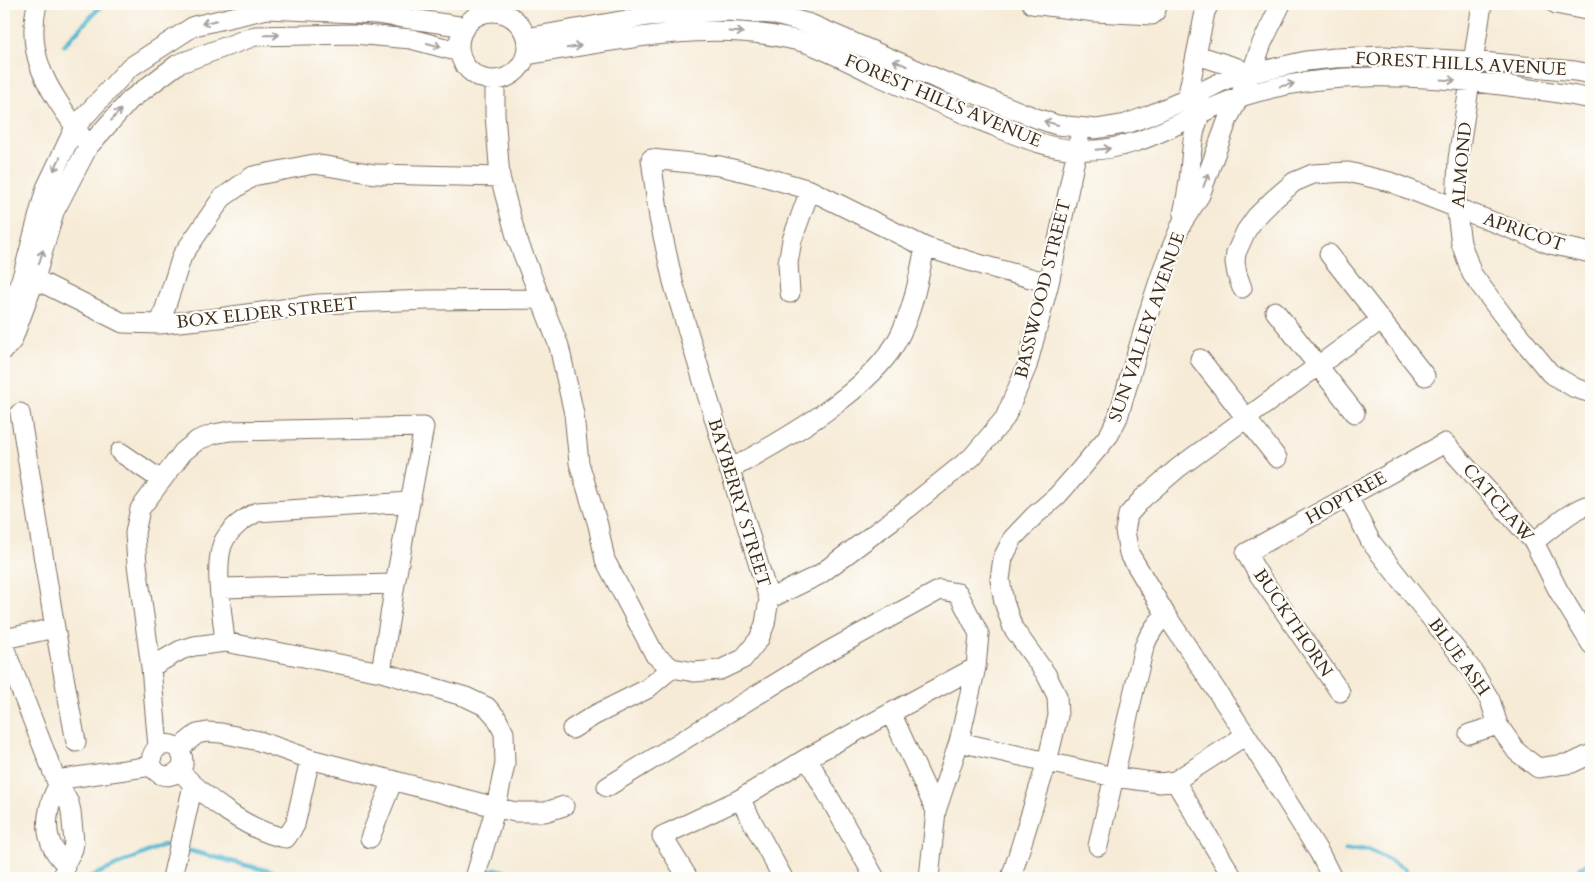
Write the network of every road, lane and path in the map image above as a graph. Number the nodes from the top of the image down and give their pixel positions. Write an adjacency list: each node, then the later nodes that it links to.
1 (37, 4): 24 (street)
2 (1036, 4): 9 (street)
3 (1158, 4): 9 (street)
4 (1209, 4): 14 (street)
5 (1281, 4): 16 (street, SUN VALLEY AVENUE)
6 (1482, 4): 15 (street, ALMOND)
7 (1556, 4): 10 (street)
8 (488, 8): 11 (street); 12 (street)
9 (1096, 8)
10 (1591, 11)
11 (466, 27): 13 (street); 24 (street, one-way to 24)
12 (526, 46): 18 (street); 25 (street, FOREST HILLS AVENUE, one-way to 12); 27 (street, FOREST HILLS AVENUE, one-way to 27)
13 (460, 52): 18 (street); 26 (street, one-way to 13)
14 (1197, 56): 16 (street); 21 (street)
15 (1472, 61): 16 (street, FOREST HILLS AVENUE); 17 (street, FOREST HILLS AVENUE); 19 (street, ALMOND)
16 (1238, 73): 20 (street, SUN VALLEY AVENUE); 21 (street, FOREST HILLS AVENUE); 23 (street, SUN VALLEY AVENUE)
17 (1591, 74)
18 (495, 80): 28 (street)
19 (1471, 81): 20 (street, FOREST HILLS AVENUE, one-way to 19); 22 (street, FOREST HILLS AVENUE); 30 (street, ALMOND)
20 (1239, 97): 23 (street, FOREST HILLS AVENUE); 31 (street, SUN VALLEY AVENUE, one-way to 20)
21 (1187, 99): 25 (street, FOREST HILLS AVENUE)
22 (1591, 99)
23 (1201, 112): 27 (street, FOREST HILLS AVENUE, one-way to 23); 31 (street, SUN VALLEY AVENUE)
24 (74, 127): 26 (street); 43 (street, one-way to 43)
25 (1081, 128): 27 (street, BASSWOOD STREET)
26 (88, 147): 35 (street, one-way to 26)
27 (1078, 150): 36 (street, BASSWOOD STREET)
28 (500, 177): 39 (street); 42 (street)
29 (810, 190): 32 (street); 38 (street); 55 (street, BAYBERRY STREET)
30 (1456, 208): 33 (street, APRICOT); 37 (street, APRICOT); 48 (street, ALMOND)
31 (1182, 223): 88 (street, SUN VALLEY AVENUE)
32 (925, 247): 36 (street); 55 (street)
33 (1591, 253)
34 (1329, 254): 41 (street)
35 (35, 279): 42 (street, BOX ELDER STREET); 44 (street)
36 (1048, 282): 64 (street, BASSWOOD STREET)
37 (1242, 288)
38 (790, 293)
39 (541, 299): 42 (street, BOX ELDER STREET); 73 (street)
40 (1275, 311): 46 (street)
41 (1381, 320): 46 (street); 47 (street)
42 (160, 324)
43 (4, 326)
44 (4, 350)
45 (1200, 358): 51 (street)
46 (1318, 366): 49 (street); 51 (street)
47 (1425, 376)
48 (1591, 393)
49 (1355, 413)
50 (20, 414): 66 (street)
51 (1246, 418): 54 (street); 65 (street)
52 (1445, 443): 57 (street, HOPTREE); 60 (street, CATCLAW)
53 (120, 452): 56 (street)
54 (1277, 458)
55 (729, 470): 64 (street, BAYBERRY STREET)
56 (161, 480): 58 (street); 71 (street)
57 (1348, 497): 61 (street, HOPTREE); 77 (street, BLUE ASH)
58 (410, 502): 62 (street); 63 (street)
59 (1591, 505): 60 (street)
60 (1534, 542): 69 (street, CATCLAW)
61 (1246, 553): 75 (street, BUCKTHORN)
62 (395, 584): 63 (street); 74 (street)
63 (220, 588): 68 (street)
64 (769, 599): 73 (street, BAYBERRY STREET)
65 (1166, 614): 80 (street); 91 (street)
66 (55, 628): 67 (street); 81 (street)
67 (4, 638)
68 (225, 642): 71 (street); 74 (street)
69 (1591, 644)
70 (4, 646): 94 (street)
71 (152, 667): 83 (street)
72 (976, 667): 76 (street); 82 (street); 96 (street)
73 (672, 668): 78 (street)
74 (381, 672): 99 (street)
75 (1340, 692)
76 (891, 712): 86 (street); 100 (street)
77 (1498, 725): 79 (street); 85 (street, BLUE ASH)
78 (572, 729)
79 (1469, 734)
80 (1246, 735): 93 (street); 112 (street)
81 (76, 742)
82 (959, 742): 88 (street); 100 (street)
83 (158, 747): 84 (street); 89 (street)
84 (178, 748): 87 (street); 90 (street)
85 (1591, 754)
86 (807, 758): 97 (street); 108 (street)
87 (310, 759): 92 (street); 95 (street)
88 (1047, 762): 91 (street); 110 (street, SUN VALLEY AVENUE)
89 (152, 766): 90 (street); 94 (street)
90 (180, 771): 95 (street)
91 (1114, 776): 93 (street); 102 (street)
92 (393, 780): 99 (street); 101 (street)
93 (1175, 780): 111 (street)
94 (57, 783): 104 (street); 104 (street)
95 (193, 785): 105 (street)
96 (606, 787)
97 (740, 799): 106 (street); 107 (street)
98 (564, 806): 99 (street)
99 (496, 807): 103 (street)
100 (936, 811): 109 (street)
101 (370, 838)
102 (1098, 846)
103 (477, 872)
104 (64, 873)
105 (173, 876)
106 (688, 878)
107 (784, 878)
108 (875, 878)
109 (929, 878)
110 (1011, 878)
111 (1234, 878)
112 (1332, 878)

